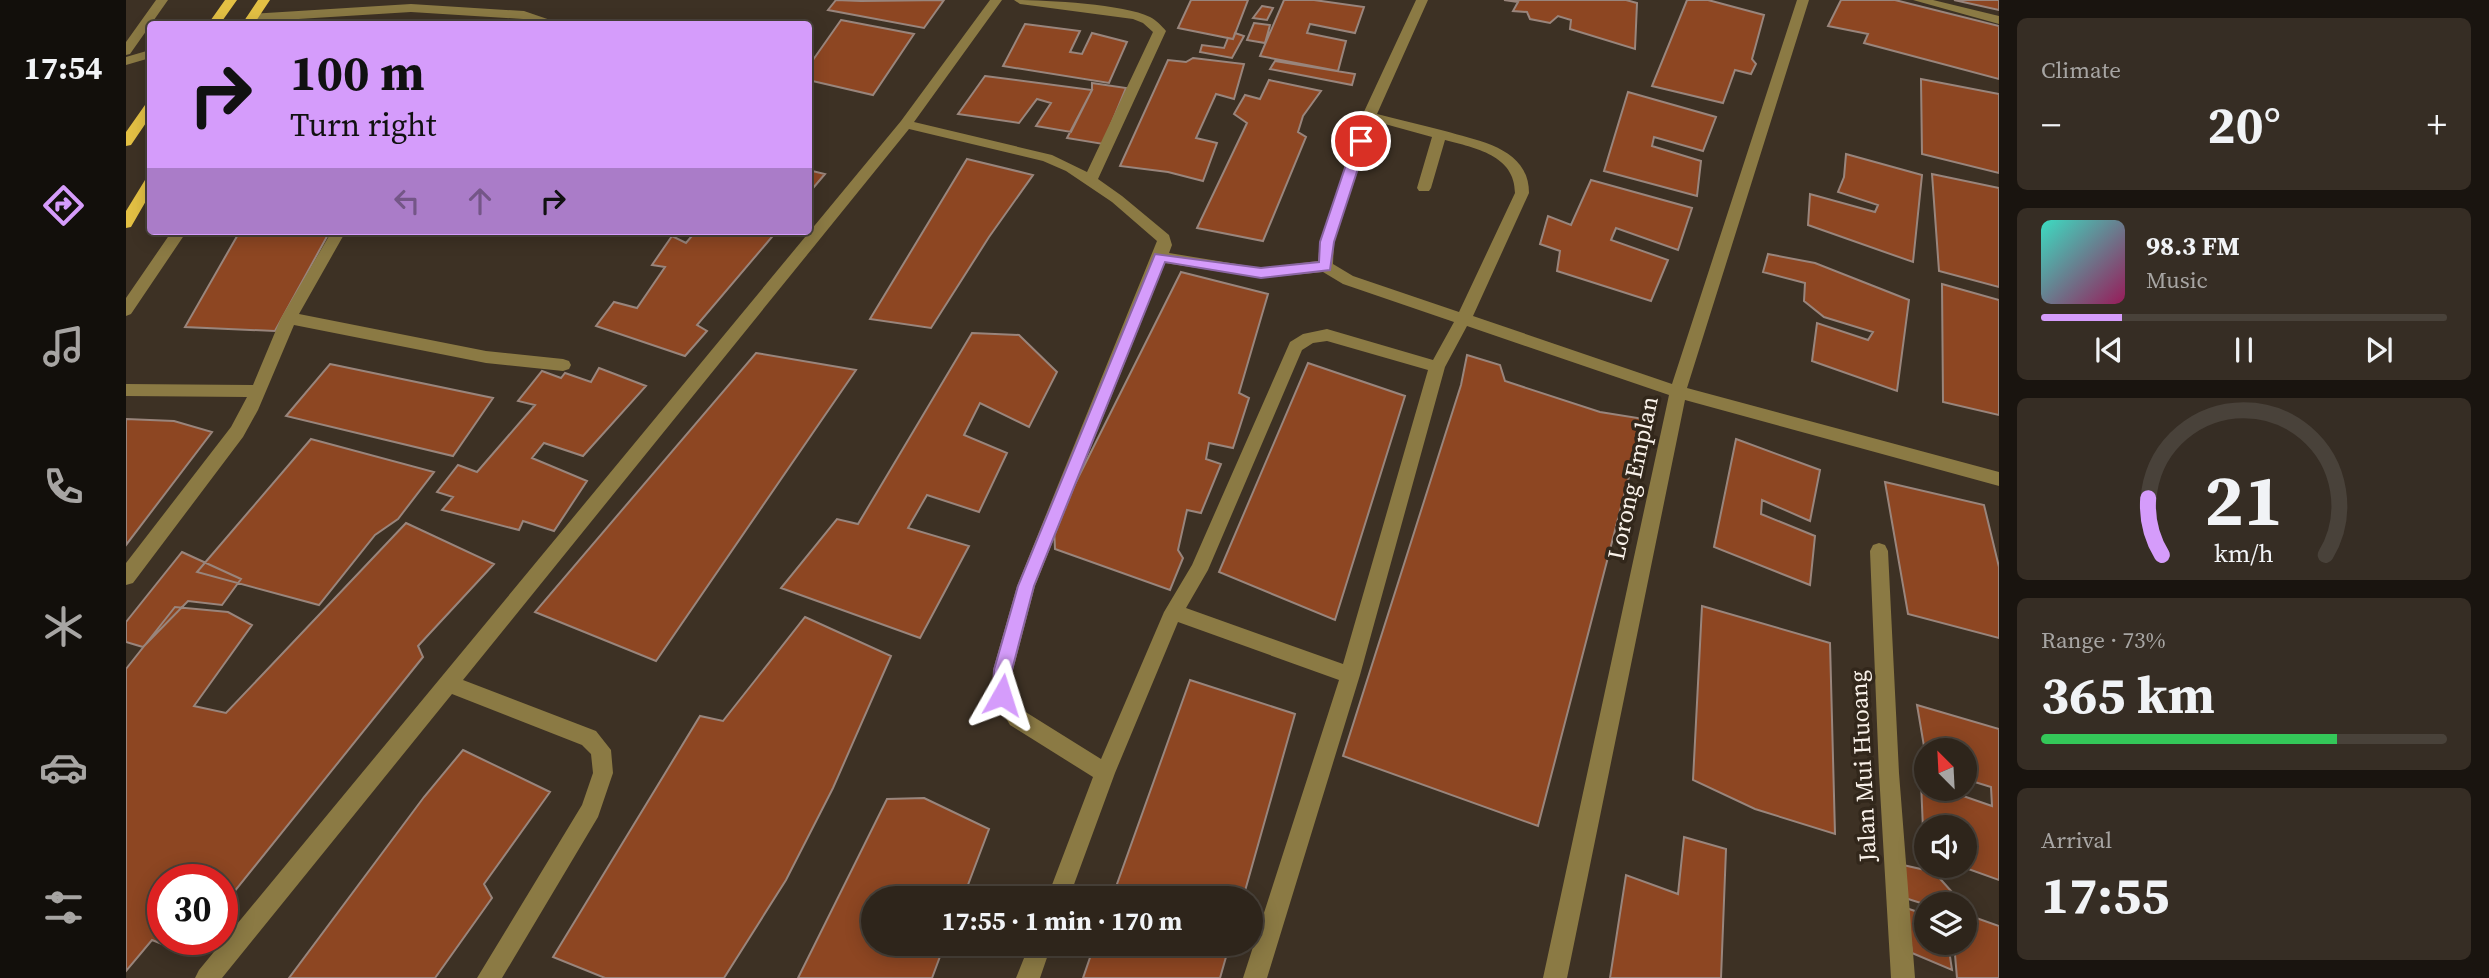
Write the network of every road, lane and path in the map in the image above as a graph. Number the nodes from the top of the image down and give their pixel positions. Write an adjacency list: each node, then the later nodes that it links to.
1 (162, 0): 14 (street)
2 (231, 0): 15 (main road)
3 (264, 0): 16 (main road)
4 (373, 0): 11 (street)
5 (996, 0): 23 (street)
6 (1020, 0): 26 (street)
7 (1422, 0): 22 (street)
8 (1803, 0): 41 (street, Lorong Emplan)
9 (1919, 0): 12 (street)
10 (415, 4): 11 (street); 17 (street)
11 (363, 10): 16 (street)
12 (1999, 20)
13 (147, 21): 18 (street)
14 (147, 21)
15 (216, 21)
16 (250, 21)
17 (545, 21)
18 (126, 51)
19 (147, 55): 20 (street)
20 (126, 61)
21 (147, 112): 25 (main road)
22 (1369, 116): 24 (street); 33 (street)
23 (906, 124): 26 (street); 47 (street)
24 (1440, 134): 28 (street); 36 (street)
25 (126, 142)
26 (1090, 181): 32 (street)
27 (147, 188): 29 (main road)
28 (1424, 188)
29 (126, 223)
30 (177, 235): 34 (street)
31 (336, 235): 35 (street)
32 (1160, 257): 33 (street); 48 (street)
33 (1325, 267): 36 (street)
34 (126, 310)
35 (289, 318): 37 (street); 40 (street)
36 (1464, 318): 38 (street); 41 (street)
37 (564, 365)
38 (1437, 367): 45 (street); 46 (street)
39 (126, 390): 40 (street)
40 (257, 391): 44 (street)
41 (1678, 392): 42 (street); 55 (street, Lorong Emplan)
42 (1999, 479)
43 (1879, 551): 56 (street, Jalan Mui Huoang)
44 (126, 577)
45 (1174, 612): 46 (street); 48 (street)
46 (1349, 675): 54 (street)
47 (448, 683): 51 (street); 52 (street)
48 (1105, 773): 49 (street)
49 (1063, 886)
50 (1036, 956): 53 (street)
51 (207, 978)
52 (489, 978)
53 (1028, 978)
54 (1255, 978)
55 (1555, 978)
56 (1903, 978)

